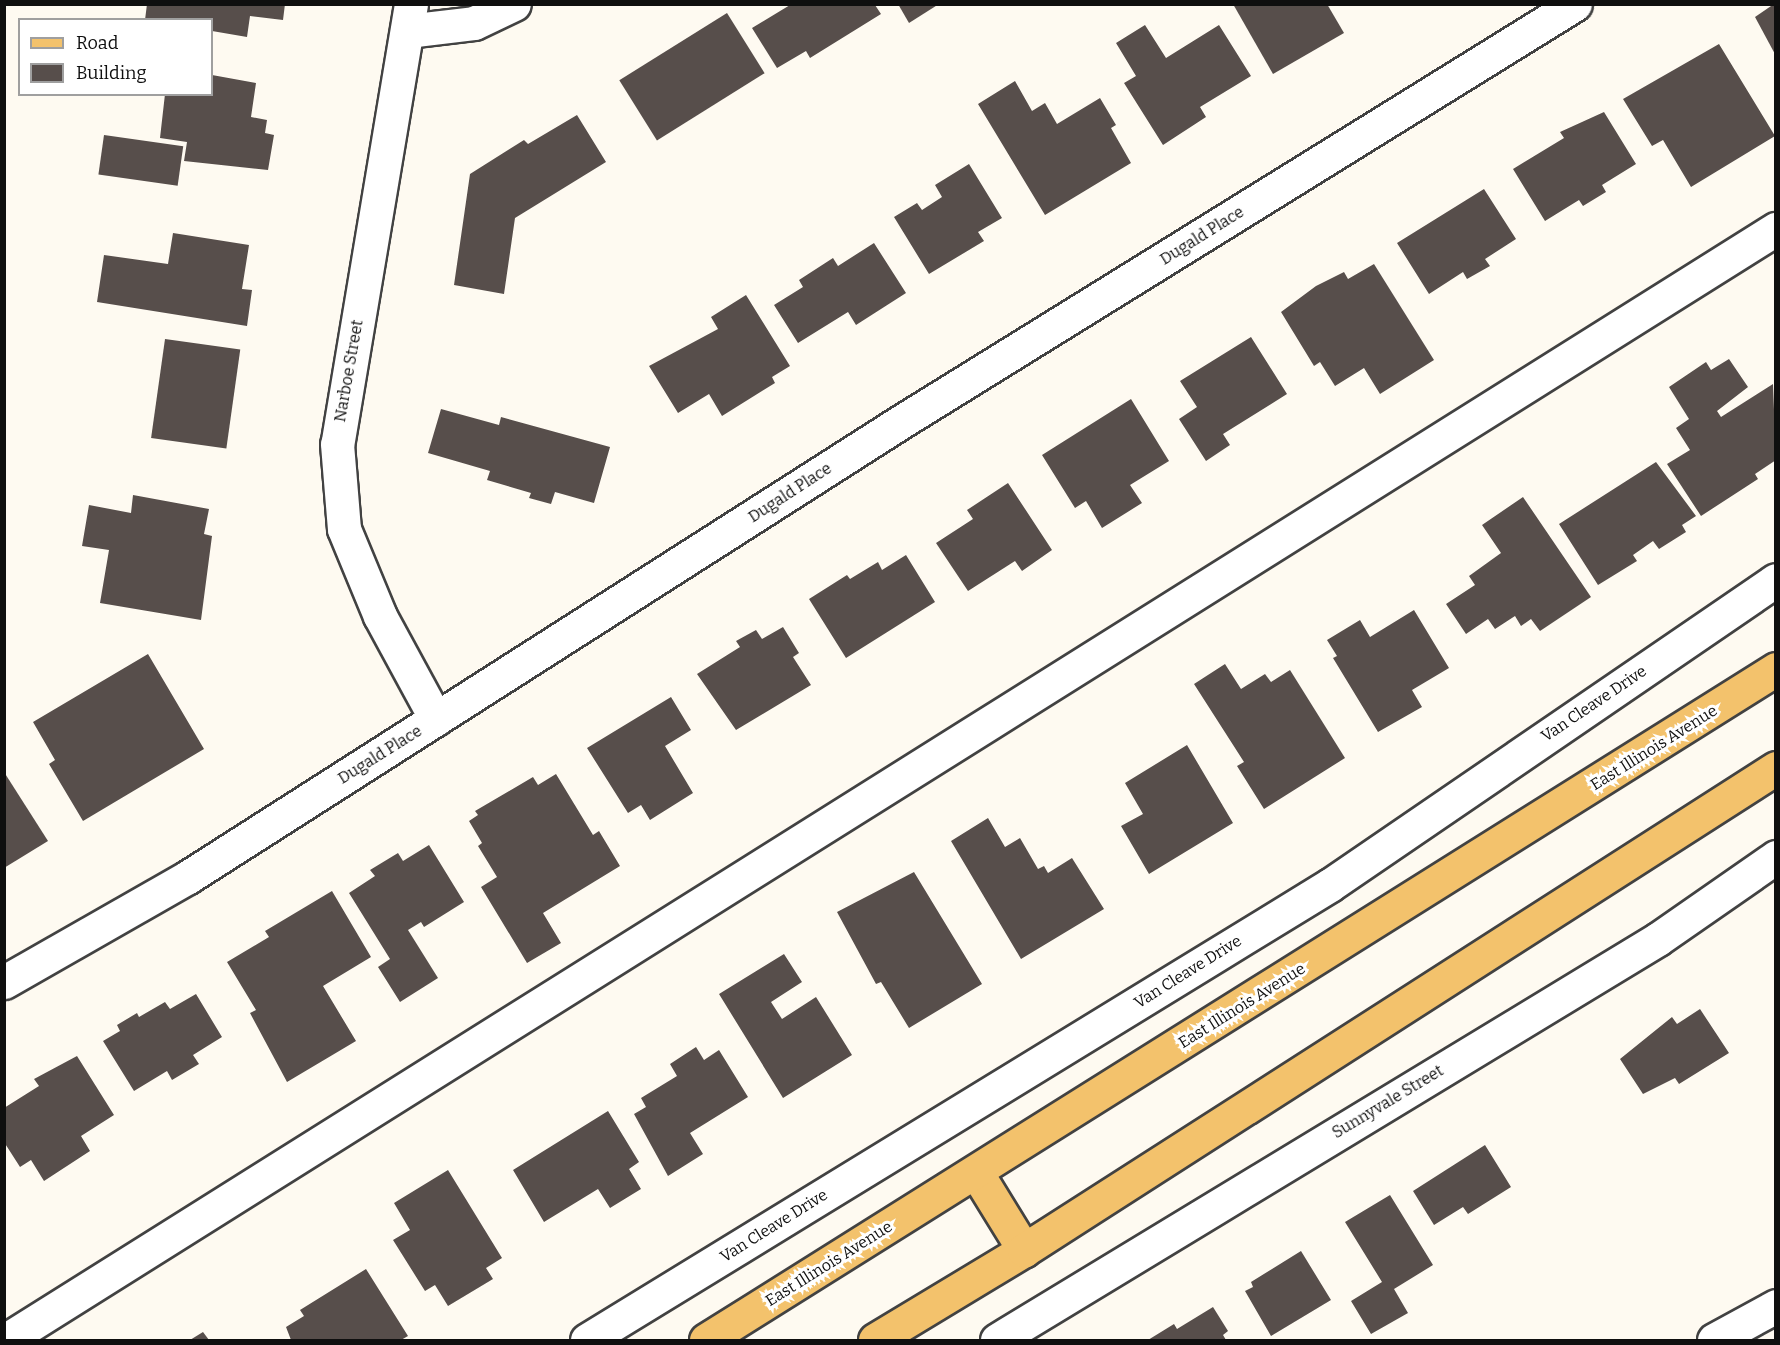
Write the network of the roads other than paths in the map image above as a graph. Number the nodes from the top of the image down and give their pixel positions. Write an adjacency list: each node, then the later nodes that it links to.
1 (514, 4): 3 (street)
2 (1575, 4): 7 (street, Dugald Place)
3 (409, 18): 7 (street, Narboe Street)
4 (1776, 229): 14 (street)
5 (1776, 580): 15 (street, Van Cleave Drive)
6 (1776, 669): 11 (main road, East Illinois Avenue)
7 (436, 720): 10 (street, Dugald Place)
8 (1776, 768): 12 (main road)
9 (1776, 857): 18 (street, Sunnyvale Street)
10 (4, 982)
11 (976, 1172): 12 (main road); 16 (main road, East Illinois Avenue)
12 (1024, 1250): 17 (main road)
13 (1776, 1306): 19 (street)
14 (6, 1341)
15 (587, 1341)
16 (706, 1341)
17 (875, 1341)
18 (996, 1341)
19 (1714, 1341)

